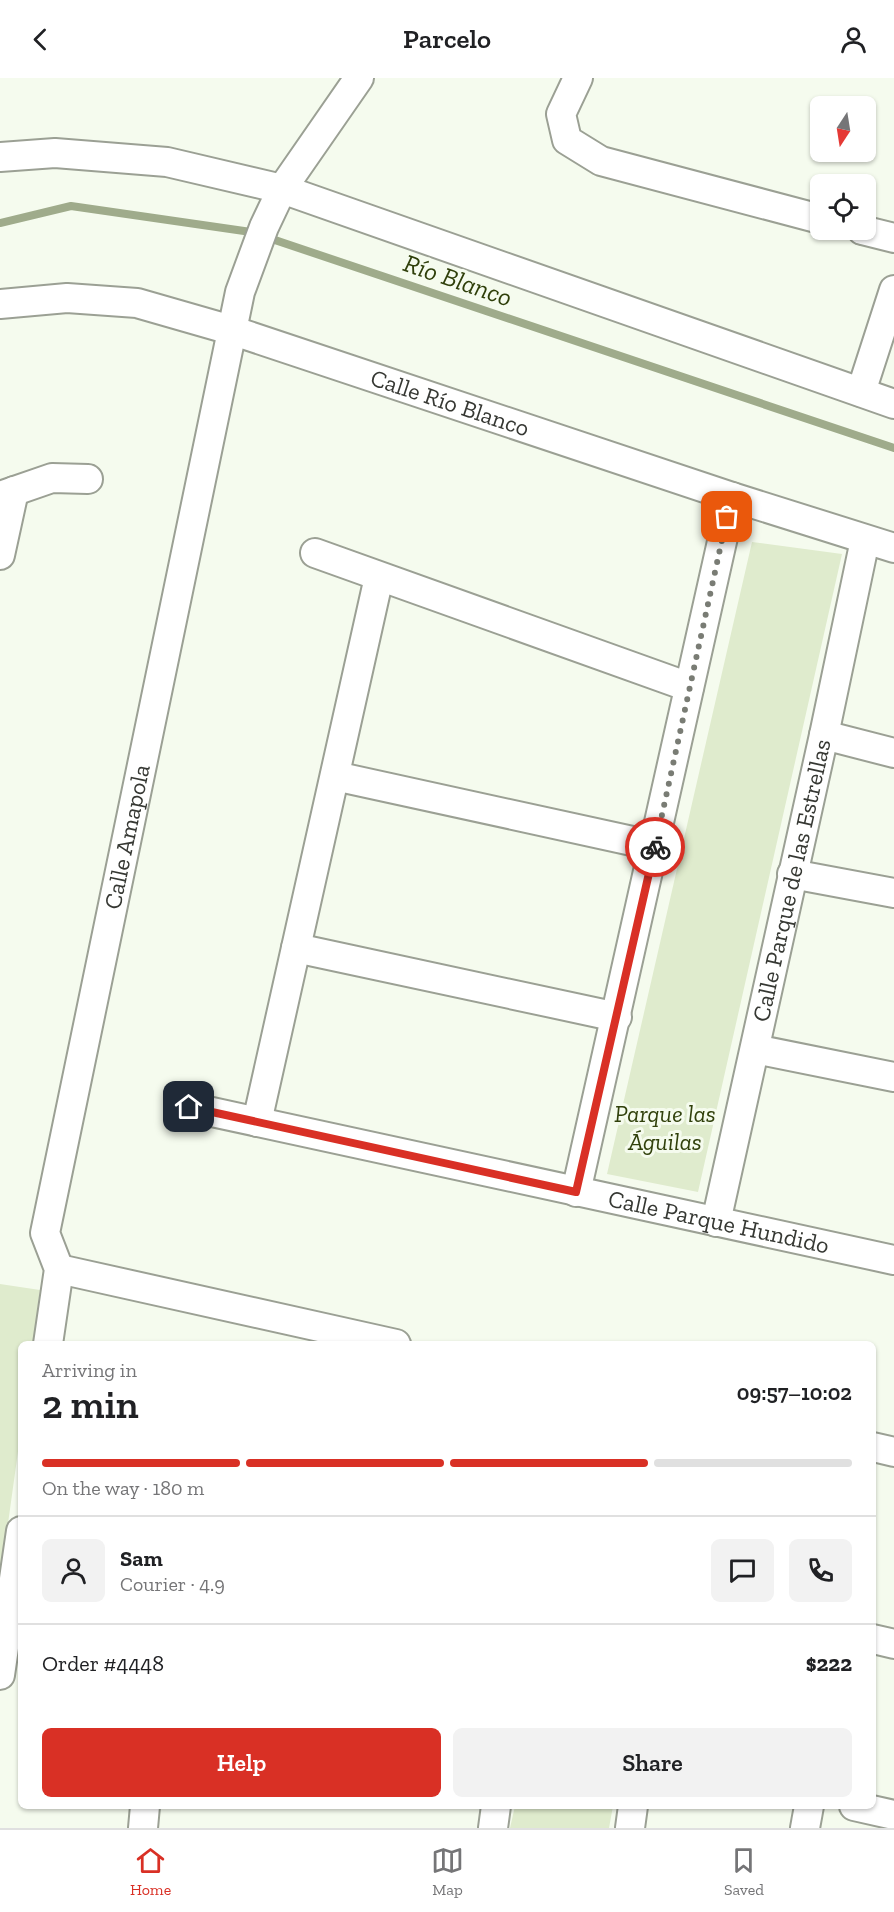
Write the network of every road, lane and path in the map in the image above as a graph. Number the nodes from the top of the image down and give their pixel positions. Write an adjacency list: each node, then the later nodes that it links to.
1 (359, 78): 4 (street, Calle Amapola)
2 (578, 78): 5 (street)
3 (0, 157): 4 (street)
4 (282, 189): 10 (street, Calle Amapola); 11 (street)
5 (810, 216)
6 (876, 234): 7 (street)
7 (894, 238)
8 (894, 290): 11 (street)
9 (0, 304): 10 (street, Calle Río Blanco)
10 (231, 330): 15 (street, Calle Río Blanco); 37 (street, Calle Amapola)
11 (861, 392): 12 (street)
12 (894, 404)
13 (88, 479): 14 (street)
14 (7, 493): 19 (street)
15 (732, 497): 16 (street, Calle Río Blanco); 21 (street)
16 (865, 540): 17 (street, Calle Río Blanco); 22 (street, Calle Parque de las Estrellas)
17 (894, 548)
18 (315, 553): 20 (street)
19 (0, 555)
20 (379, 577): 21 (street); 24 (street)
21 (689, 687): 25 (street)
22 (824, 735): 23 (street); 26 (street, Calle Parque de las Estrellas)
23 (894, 753)
24 (335, 776): 25 (street); 28 (street)
25 (655, 846): 29 (street)
26 (792, 874): 27 (street); 30 (street, Calle Parque de las Estrellas)
27 (894, 893)
28 (296, 948): 29 (street); 33 (street)
29 (616, 1017): 34 (street)
30 (754, 1049): 31 (street); 35 (street, Calle Parque de las Estrellas)
31 (894, 1077)
32 (189, 1107): 33 (street, Calle Parque Hundido)
33 (257, 1122): 34 (street, Calle Parque Hundido)
34 (576, 1192): 35 (street, Calle Parque Hundido)
35 (716, 1222): 36 (street, Calle Parque Hundido)
36 (894, 1260)
37 (59, 1269): 38 (street, Calle Amapola); 39 (street)
38 (48, 1341)
39 (383, 1341)
40 (876, 1448): 41 (street)
41 (894, 1452)
42 (18, 1552): 45 (street)
43 (876, 1640): 44 (street)
44 (894, 1644)
45 (0, 1675)
46 (146, 1809): 52 (street)
47 (496, 1809): 53 (street)
48 (633, 1809): 54 (street)
49 (809, 1809): 55 (street)
50 (867, 1809): 51 (street)
51 (894, 1815)
52 (143, 1828)
53 (493, 1828)
54 (630, 1828)
55 (806, 1828)

